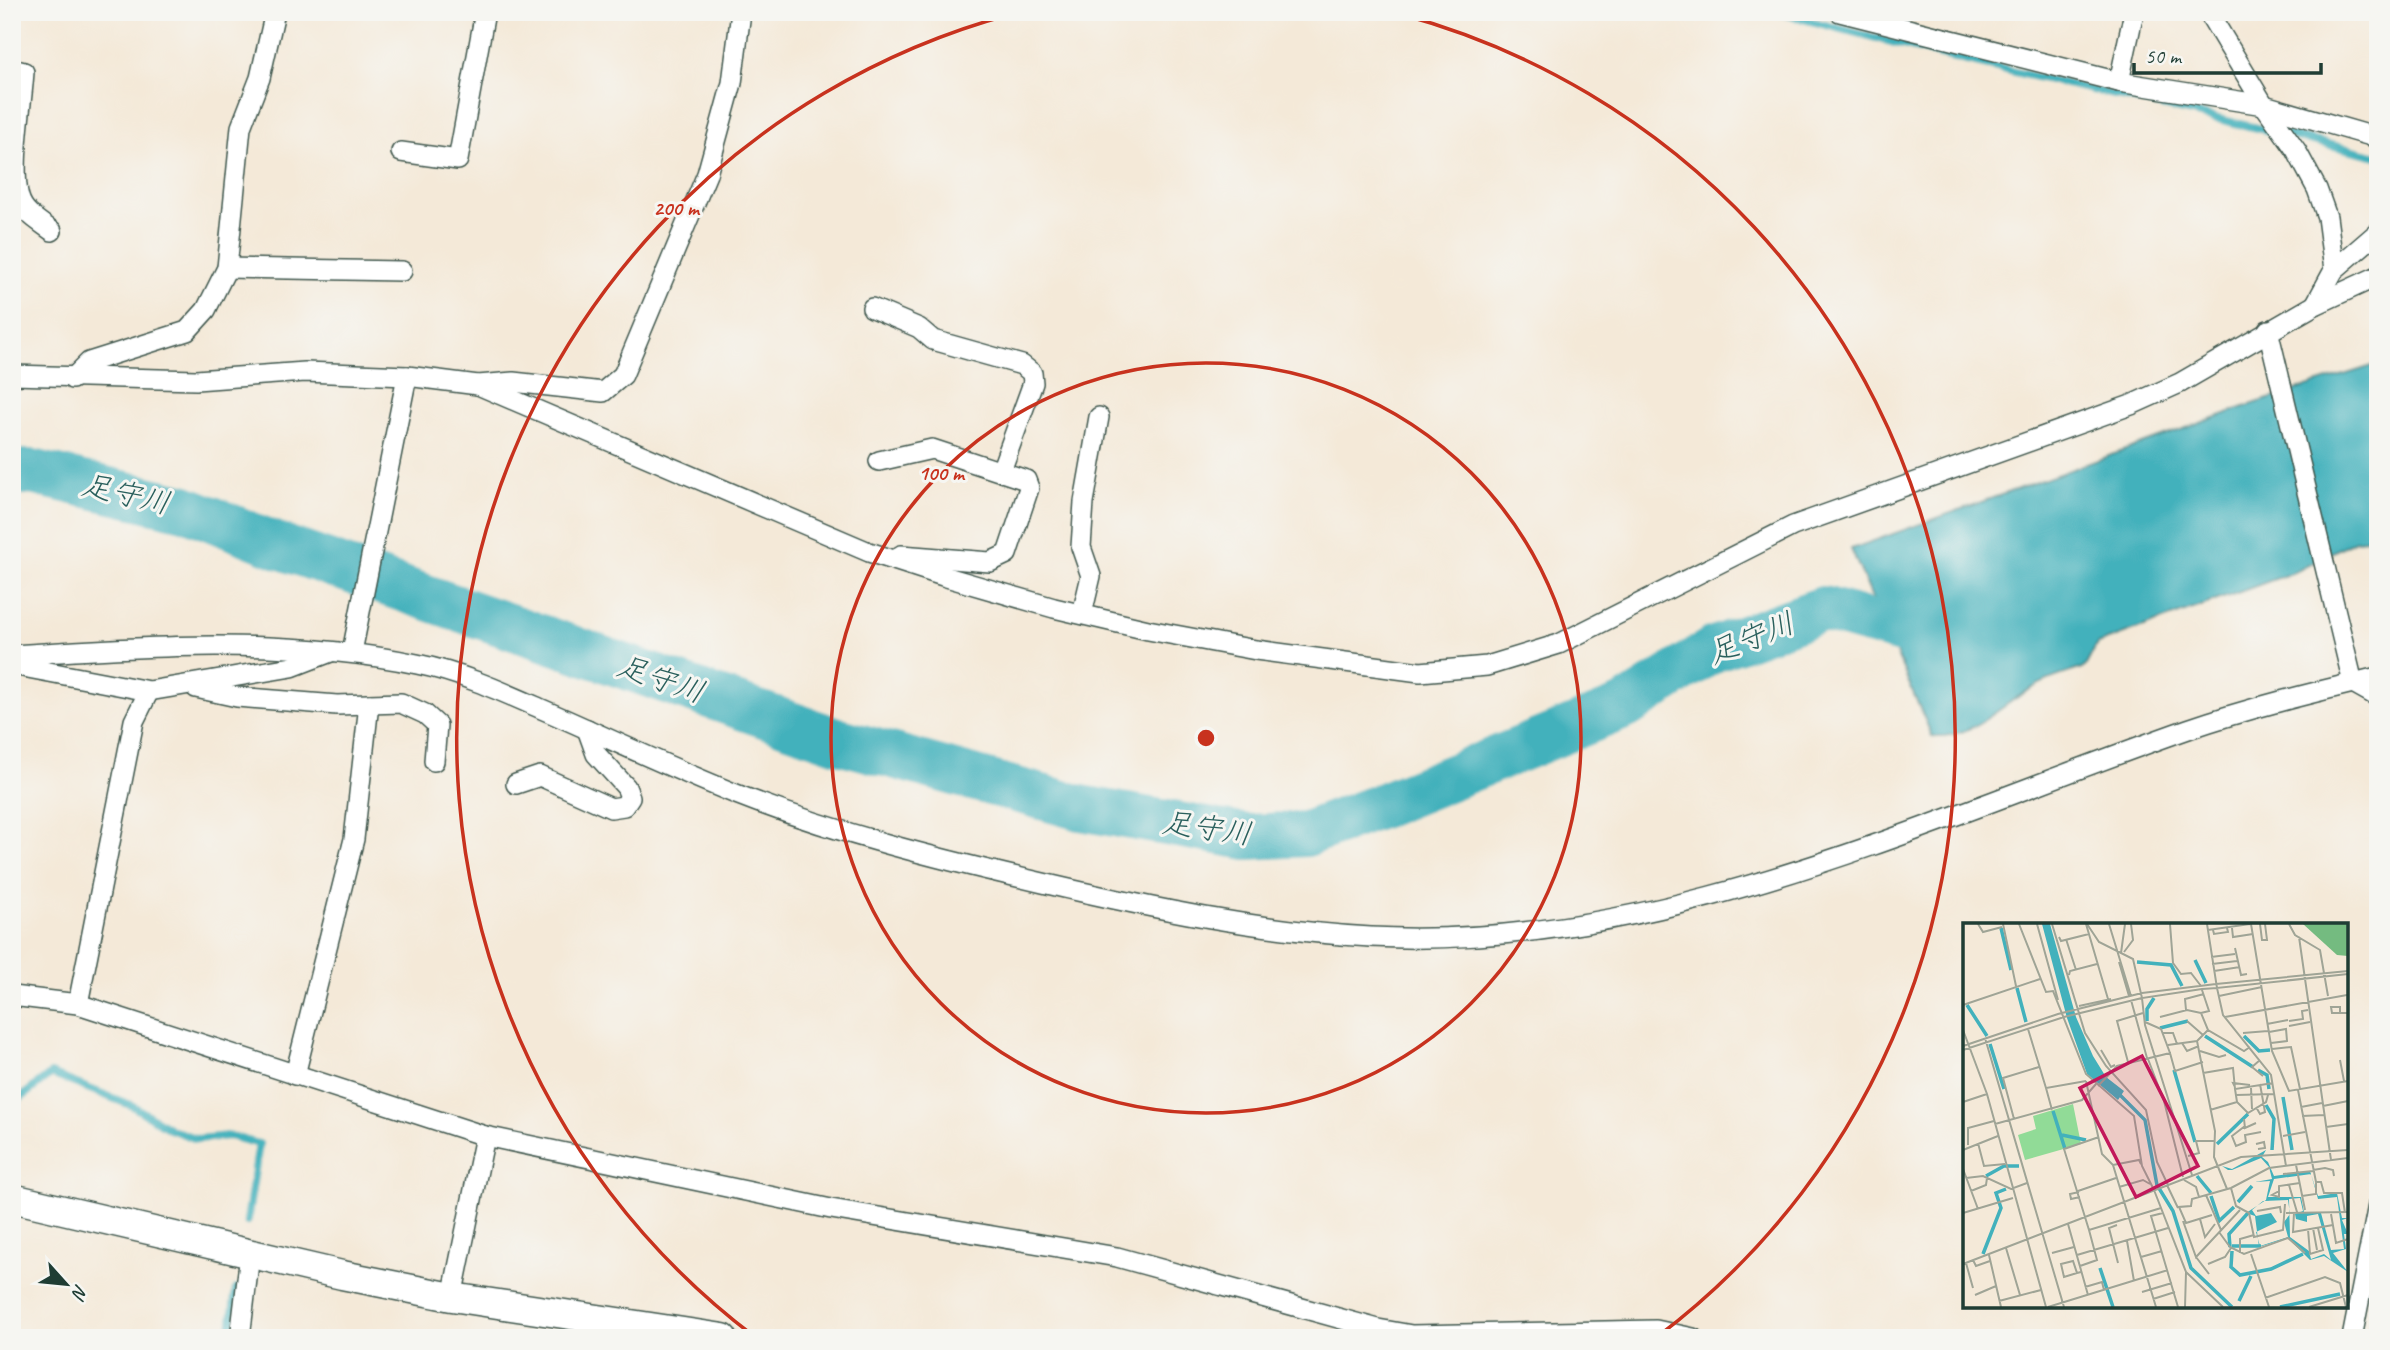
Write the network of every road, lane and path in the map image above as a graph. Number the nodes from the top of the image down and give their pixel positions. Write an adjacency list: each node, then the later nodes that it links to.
1 (275, 12): 14 (street)
2 (485, 12): 11 (street)
3 (741, 12): 24 (street)
4 (1839, 12): 8 (street)
5 (2134, 12): 8 (street)
6 (2208, 12): 9 (street)
7 (12, 69): 12 (street)
8 (2119, 82): 9 (street)
9 (2268, 110): 10 (street); 15 (street)
10 (2378, 138)
11 (401, 152)
12 (52, 230)
13 (2378, 232): 15 (street)
14 (227, 268): 16 (street); 22 (street)
15 (2334, 270): 18 (street)
16 (402, 271)
17 (2378, 276): 18 (street)
18 (2315, 305): 20 (street)
19 (872, 308): 27 (street)
20 (2270, 337): 29 (street); 34 (street)
21 (12, 375): 22 (street)
22 (72, 379): 23 (street)
23 (407, 382): 24 (street); 30 (street)
24 (478, 385): 28 (street)
25 (1099, 417): 29 (street)
26 (879, 461): 27 (street)
27 (1001, 471): 28 (street)
28 (869, 552): 29 (street)
29 (1082, 614)
30 (347, 649): 31 (street); 35 (street); 39 (street)
31 (12, 655)
32 (12, 665): 36 (street)
33 (2378, 677): 34 (street)
34 (2351, 678): 37 (street); 39 (street)
35 (185, 685): 36 (street); 38 (street)
36 (149, 691): 43 (street)
37 (2378, 697)
38 (369, 704): 40 (street); 44 (street)
39 (587, 729): 41 (street)
40 (434, 761)
41 (516, 784)
42 (12, 996): 43 (street)
43 (78, 1003): 44 (street)
44 (295, 1075): 45 (street)
45 (485, 1136): 49 (street); 52 (street)
46 (12, 1198): 48 (street)
47 (2378, 1205): 53 (street)
48 (250, 1254): 49 (street); 50 (street)
49 (452, 1297): 51 (street)
50 (240, 1338)
51 (723, 1338)
52 (1693, 1338)
53 (2352, 1338)

